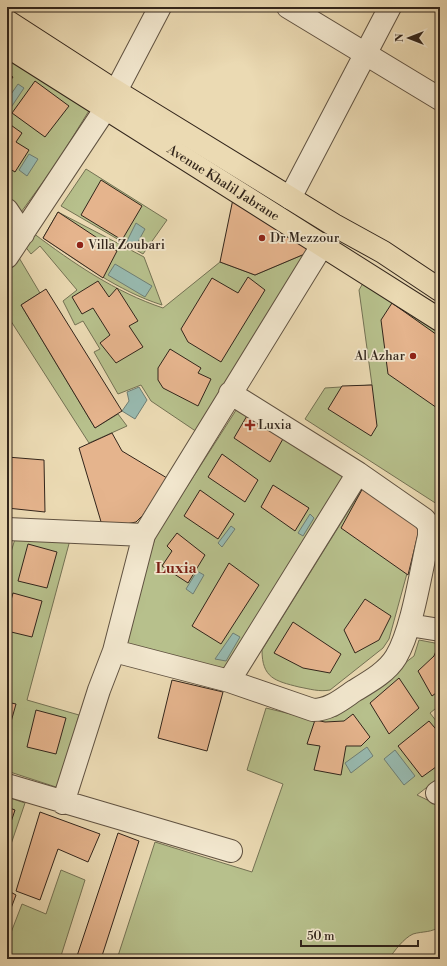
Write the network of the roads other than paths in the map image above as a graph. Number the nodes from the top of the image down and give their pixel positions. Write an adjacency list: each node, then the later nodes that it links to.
1 (160, 7): 7 (street)
2 (390, 7): 6 (street)
3 (302, 11): 6 (street)
4 (7, 21): 7 (main road, Avenue Khalil Jabrane)
5 (7, 46): 7 (main road, Avenue Khalil Jabrane)
6 (365, 55): 8 (street); 9 (street)
7 (111, 99): 9 (main road, Avenue Khalil Jabrane); 11 (street); 12 (main road, Avenue Khalil Jabrane)
8 (440, 99)
9 (290, 198): 14 (main road, Avenue Khalil Jabrane)
10 (7, 210): 11 (street)
11 (23, 234): 13 (street)
12 (323, 244): 15 (main road, Avenue Khalil Jabrane); 16 (street)
13 (7, 257)
14 (440, 290)
15 (440, 320)
16 (230, 394): 17 (street); 19 (street)
17 (358, 473): 20 (street); 23 (street)
18 (7, 529): 19 (street)
19 (144, 535): 22 (street)
20 (409, 625): 21 (street); 23 (street)
21 (440, 630)
22 (114, 651): 23 (street); 25 (street)
23 (229, 681)
24 (7, 785): 25 (street)
25 (63, 803): 26 (street)
26 (231, 852)

